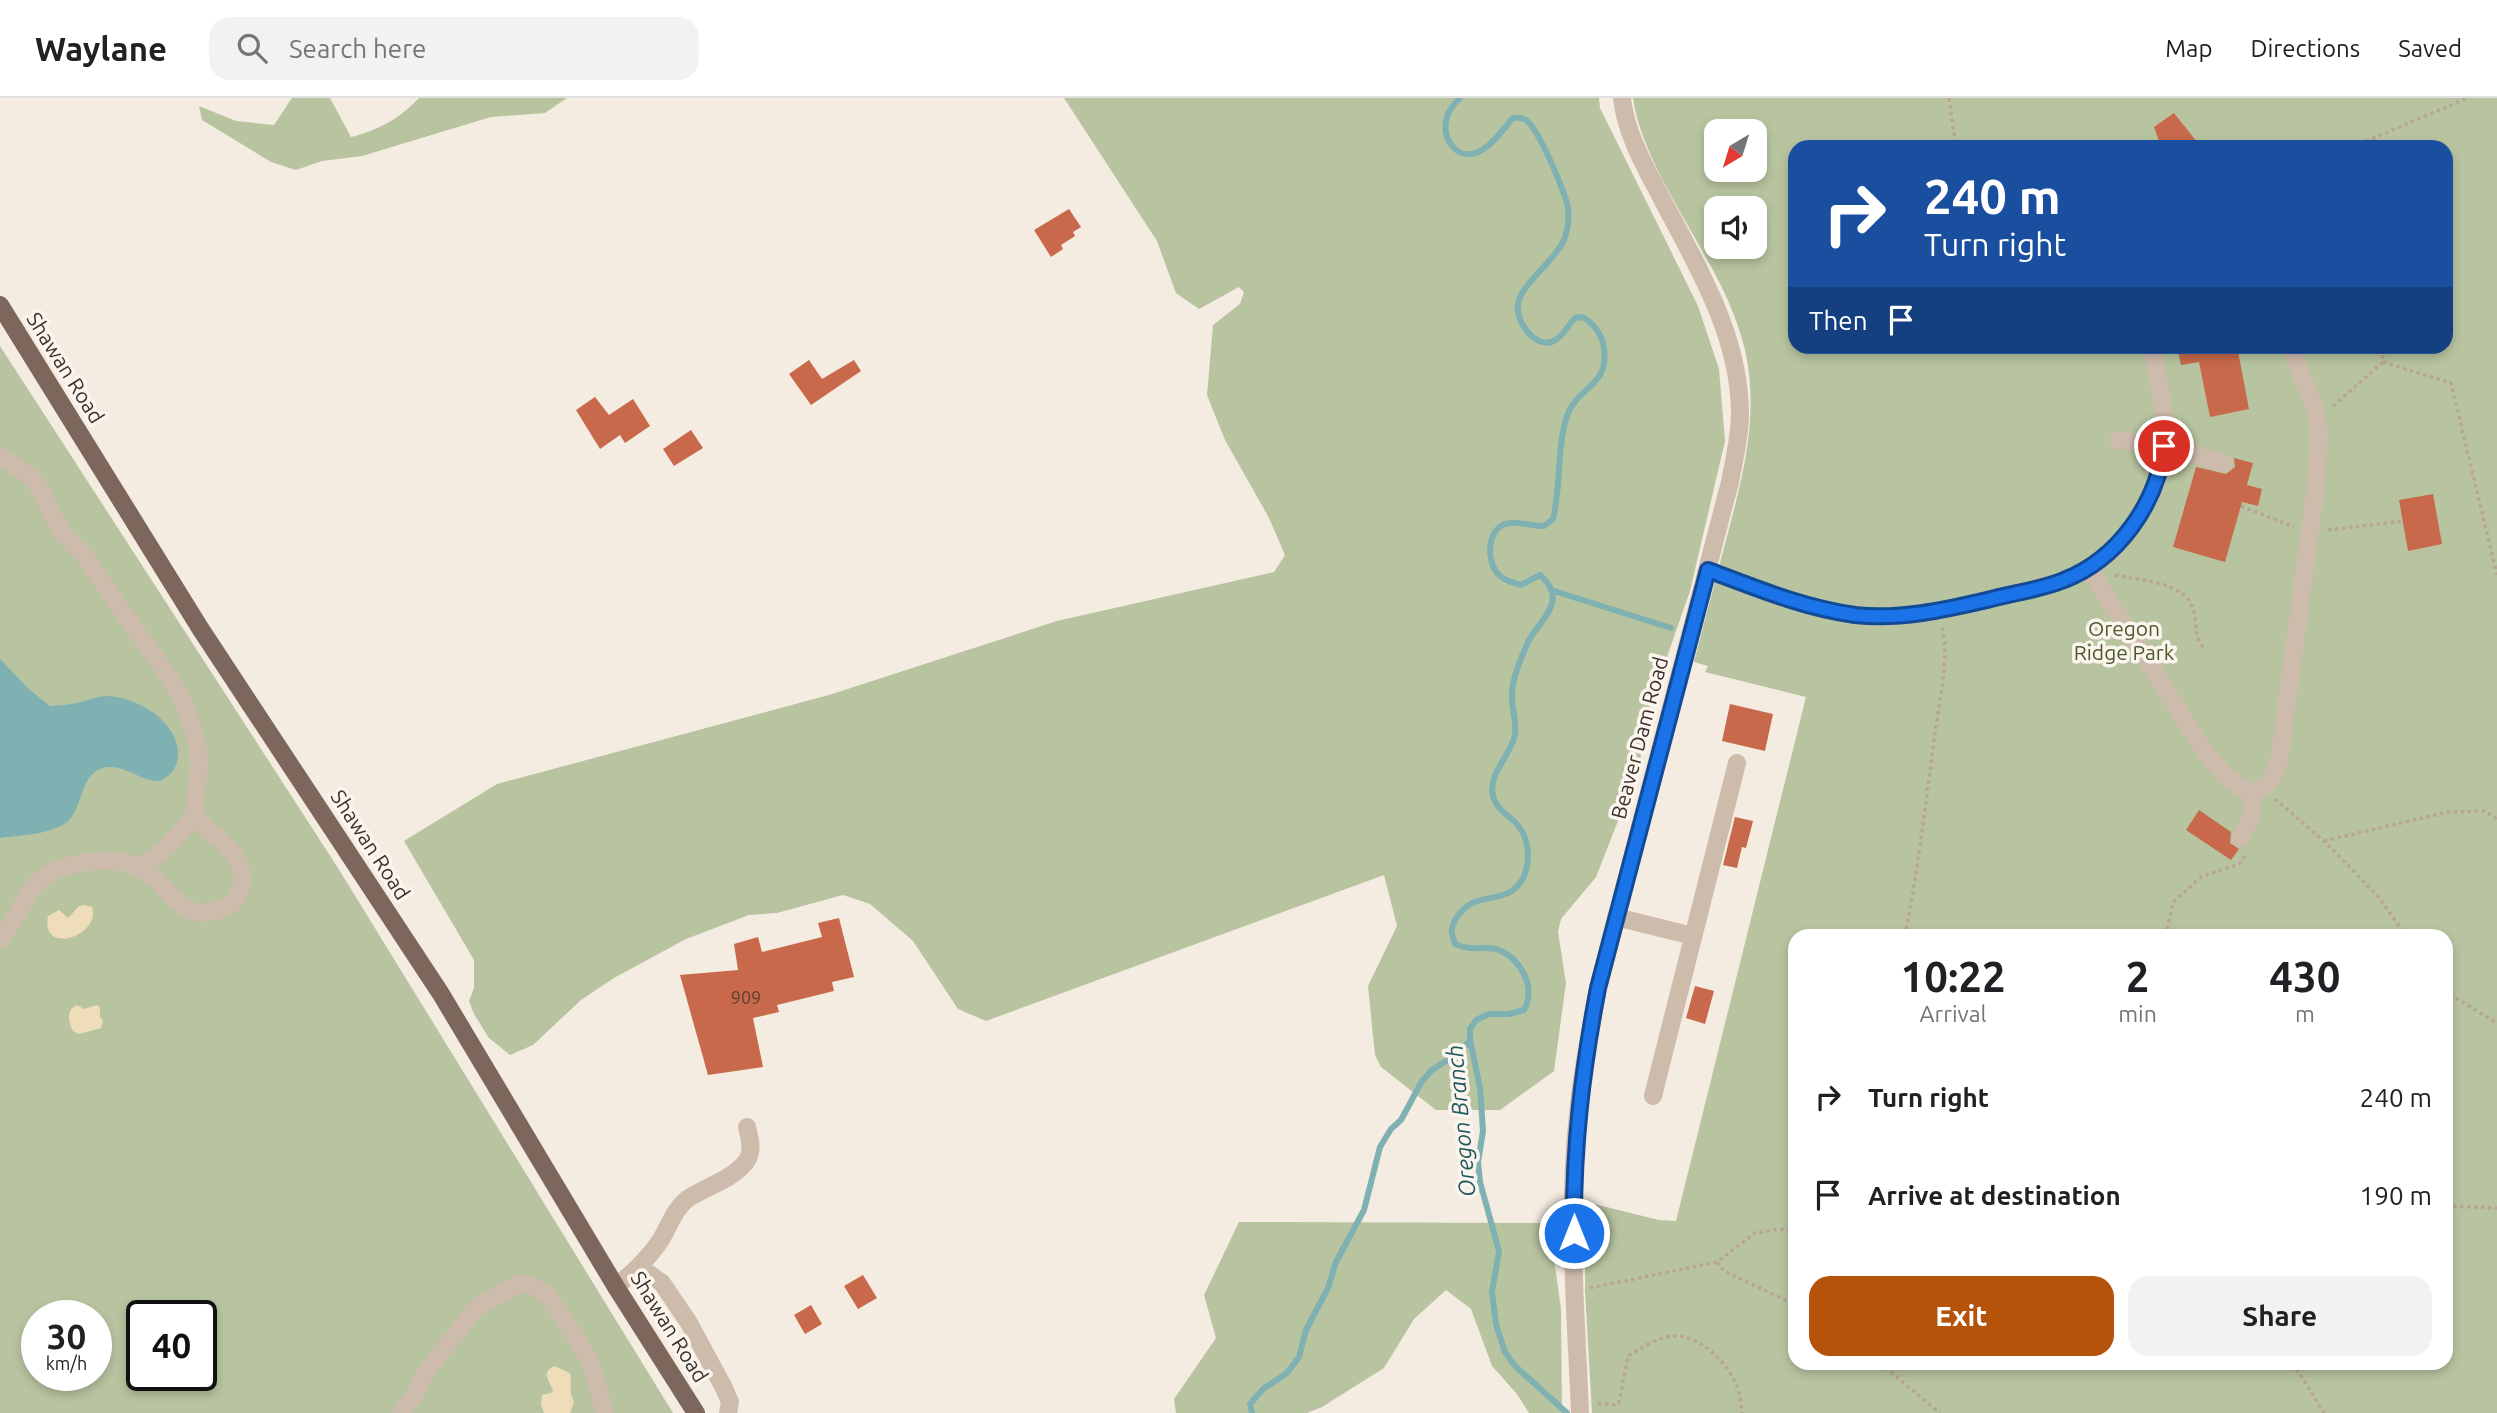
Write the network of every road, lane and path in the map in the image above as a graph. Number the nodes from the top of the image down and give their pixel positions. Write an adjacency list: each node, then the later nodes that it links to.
1 (1622, 98): 17 (street, Beaver Dam Road)
2 (1949, 98): 4 (path)
3 (2467, 98): 5 (path)
4 (1955, 140)
5 (2369, 140)
6 (0, 306): 43 (main road, Shawan Road)
7 (2153, 354): 13 (street)
8 (2294, 354): 11 (street)
9 (2382, 354): 10 (path)
10 (2383, 362): 11 (path); 18 (path)
11 (2317, 419): 22 (street)
12 (2118, 440): 13 (street)
13 (2164, 446): 15 (street); 16 (street)
14 (0, 456): 23 (street)
15 (2224, 463)
16 (2089, 569): 19 (street); 20 (path); 22 (street)
17 (1708, 570): 19 (street); 28 (street, Beaver Dam Road)
18 (2497, 575)
19 (1937, 612): 29 (path)
20 (2204, 648)
21 (1737, 763): 32 (street)
22 (2258, 791): 25 (street); 26 (path)
23 (196, 812): 27 (street); 27 (street)
24 (2497, 819): 26 (path)
25 (2242, 833): 30 (path)
26 (2324, 841): 31 (path)
27 (140, 867): 33 (street)
28 (1616, 917): 32 (street); 44 (street, Beaver Dam Road)
29 (1906, 929)
30 (2167, 929)
31 (2401, 929)
32 (1693, 936): 36 (street)
33 (0, 939)
34 (2453, 996): 35 (path)
35 (2497, 1023)
36 (1653, 1096)
37 (747, 1127): 42 (street)
38 (2453, 1206): 39 (path)
39 (2497, 1208)
40 (1788, 1230): 41 (path)
41 (1717, 1262): 44 (path); 45 (path)
42 (639, 1267): 43 (street); 52 (street)
43 (615, 1287): 51 (main road, Shawan Road)
44 (1574, 1290): 48 (street, Beaver Dam Road)
45 (1788, 1301)
46 (1888, 1370): 54 (path)
47 (2297, 1370): 55 (path)
48 (1580, 1408): 53 (path)
49 (401, 1413): 50 (street)
50 (605, 1413)
51 (696, 1413)
52 (728, 1413)
53 (1742, 1413)
54 (1940, 1413)
55 (2324, 1413)

